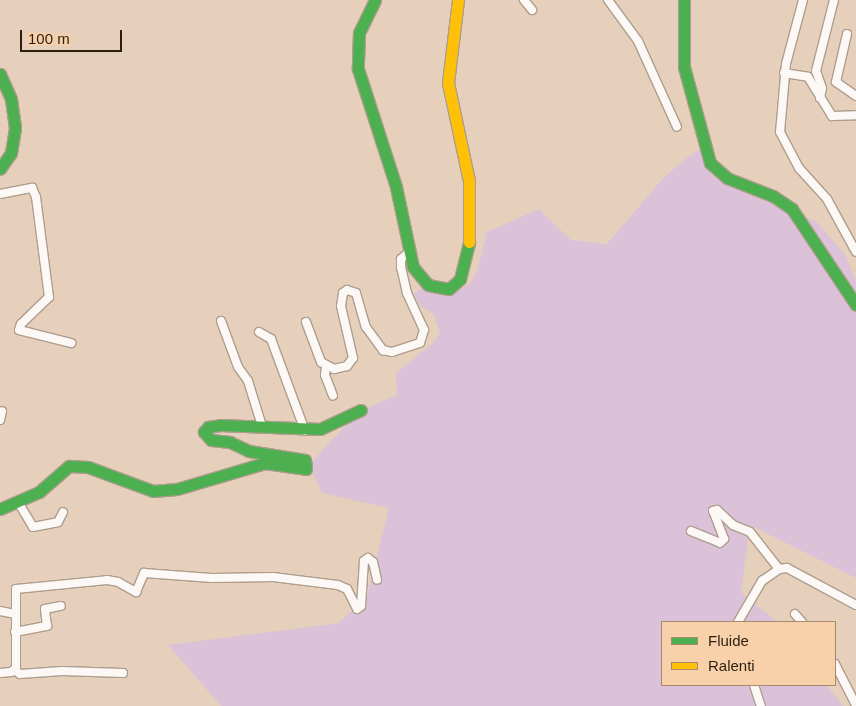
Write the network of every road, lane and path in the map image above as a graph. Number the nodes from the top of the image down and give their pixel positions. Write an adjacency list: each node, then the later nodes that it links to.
1 (375, 0): 19 (street)
2 (458, 0): 19 (street)
3 (524, 0): 8 (street)
4 (608, 0): 15 (street)
5 (684, 0): 20 (street)
6 (803, 0): 11 (street)
7 (834, 0): 13 (street)
8 (532, 10)
9 (847, 34): 12 (street)
10 (0, 74): 16 (street)
11 (784, 74): 13 (street); 18 (street)
12 (856, 96)
13 (820, 98): 14 (street)
14 (856, 115)
15 (677, 127)
16 (0, 169)
17 (0, 194): 24 (street)
18 (856, 252)
19 (408, 253): 25 (street)
20 (856, 305)
21 (222, 320): 30 (street)
22 (306, 322): 25 (street)
23 (259, 332): 31 (street)
24 (71, 343)
25 (326, 366): 26 (street)
26 (333, 396)
27 (361, 410): 31 (street)
28 (2, 411): 29 (street)
29 (0, 420)
30 (262, 426): 31 (street); 32 (street)
31 (305, 431)
32 (18, 502): 33 (street); 34 (street)
33 (0, 509)
34 (63, 512)
35 (691, 531): 36 (street)
36 (779, 569): 38 (street); 43 (street)
37 (377, 580): 41 (street)
38 (856, 605)
39 (61, 606): 45 (street)
40 (0, 612): 41 (street)
41 (15, 614): 45 (street)
42 (795, 614): 44 (street)
43 (739, 621)
44 (801, 621)
45 (15, 632): 47 (street)
46 (836, 666): 51 (street)
47 (14, 670): 48 (street); 49 (street)
48 (0, 673)
49 (123, 673)
50 (754, 686): 52 (street)
51 (856, 705)
52 (760, 706)

